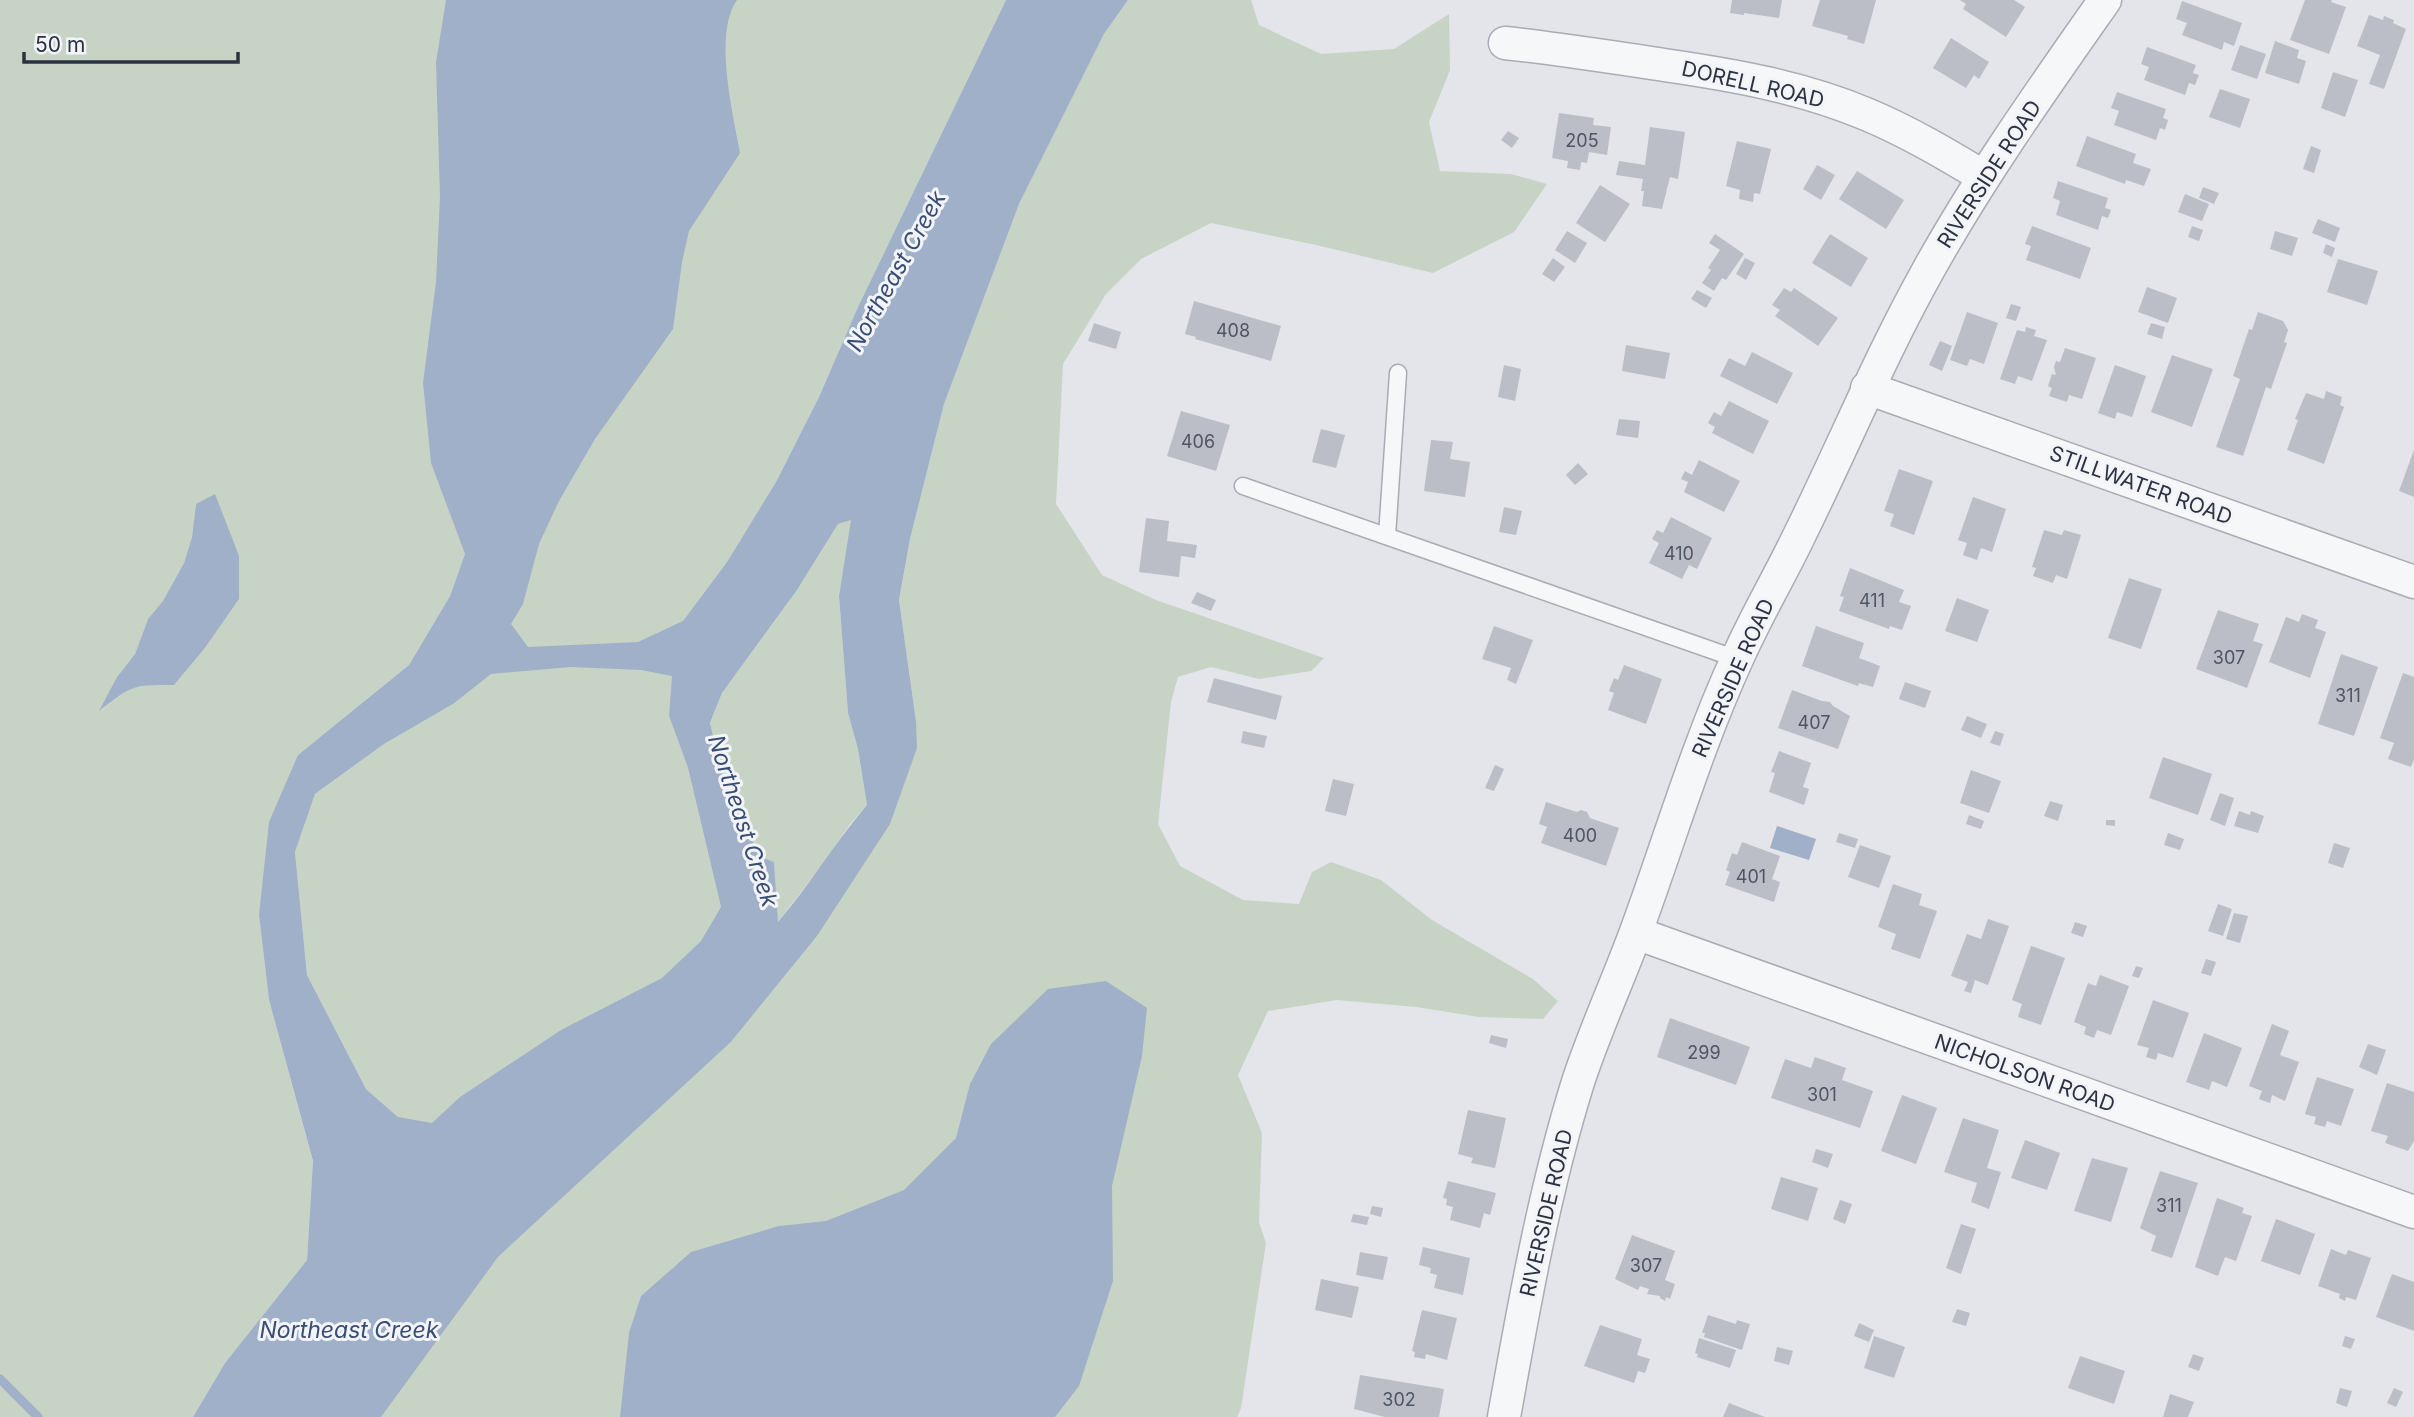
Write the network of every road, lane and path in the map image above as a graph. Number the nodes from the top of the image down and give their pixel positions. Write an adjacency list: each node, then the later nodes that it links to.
1 (2105, 0): 3 (street, RIVERSIDE ROAD)
2 (1505, 43): 3 (street, DORELL ROAD)
3 (1984, 177): 5 (street, RIVERSIDE ROAD)
4 (1398, 373): 7 (lane)
5 (1867, 388): 8 (street, STILLWATER ROAD); 9 (street, RIVERSIDE ROAD)
6 (1243, 486): 7 (lane)
7 (1387, 536): 9 (lane)
8 (2414, 582)
9 (1737, 659): 10 (street, RIVERSIDE ROAD)
10 (1636, 933): 11 (street, NICHOLSON ROAD); 12 (street, RIVERSIDE ROAD)
11 (2414, 1213)
12 (1504, 1417)

